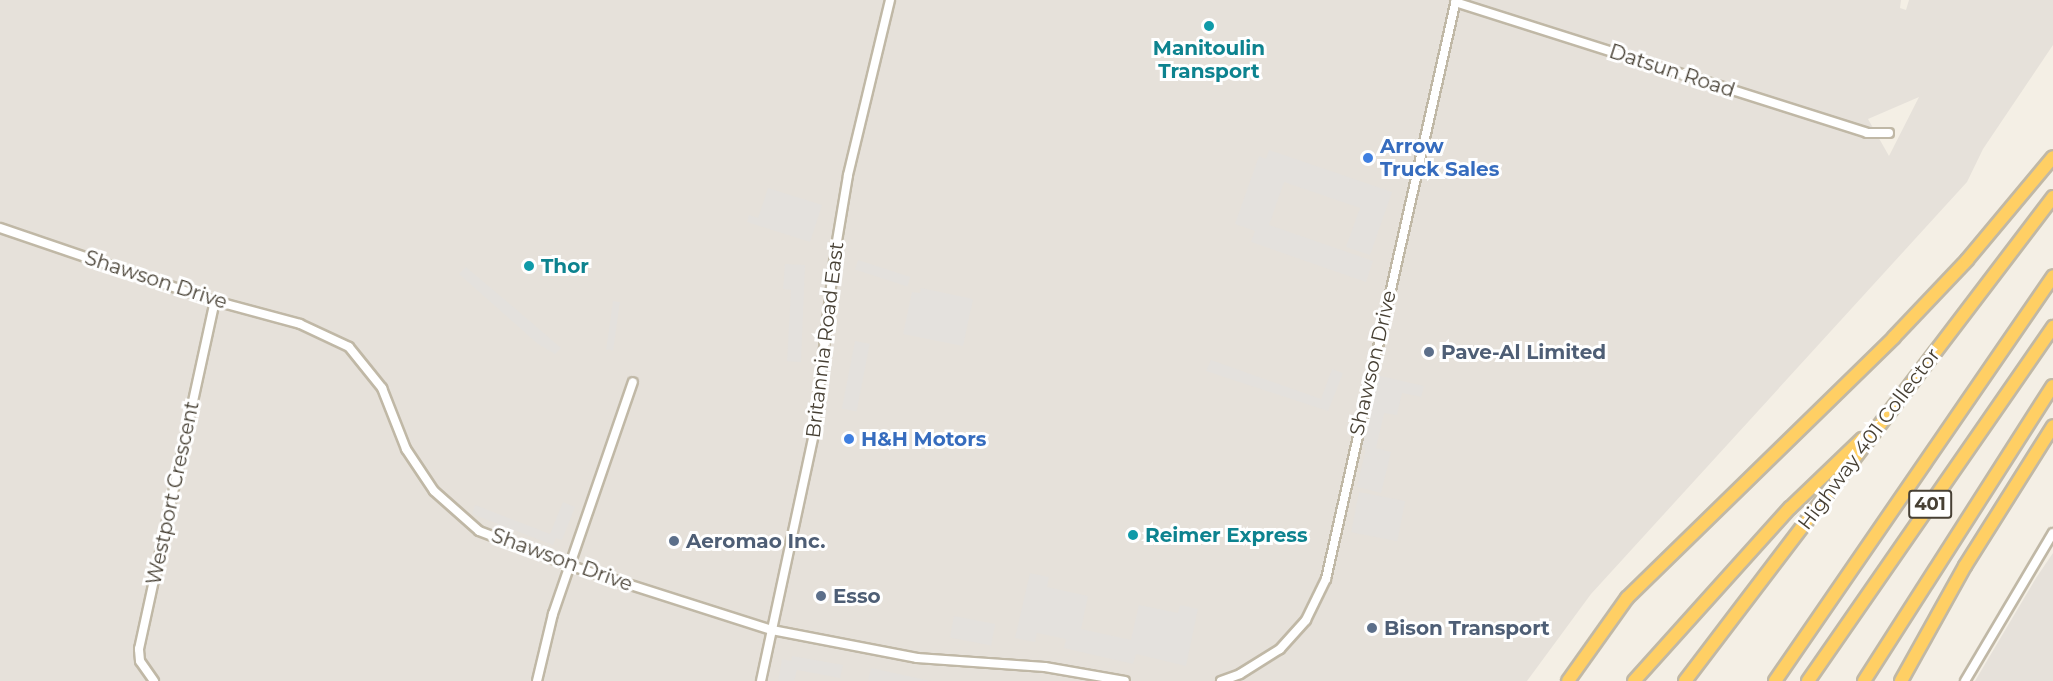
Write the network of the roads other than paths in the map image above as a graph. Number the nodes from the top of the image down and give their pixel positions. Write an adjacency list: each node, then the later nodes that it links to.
1 (890, 0): 17 (street, Britannia Road East)
2 (1455, 1): 3 (street, Datsun Road); 22 (street, Shawson Drive)
3 (1889, 134)
4 (2053, 157): 23 (highway)
5 (2053, 196): 12 (highway, Highway 401 Collector)
6 (0, 228): 8 (street, Shawson Drive)
7 (2053, 276): 16 (highway, 401)
8 (215, 301): 15 (street, Shawson Drive); 18 (street, Westport Crescent)
9 (2053, 327): 28 (highway, 401)
10 (633, 382): 15 (street)
11 (2053, 386): 29 (highway, 401)
12 (1890, 410): 24 (highway); 25 (highway, Highway 401 Collector)
13 (2053, 426): 30 (highway)
14 (2053, 533): 31 (street)
15 (571, 566): 17 (street, Shawson Drive); 19 (street)
16 (1815, 623): 26 (highway); 27 (highway, 401)
17 (772, 630): 20 (street, Britannia Road East); 21 (street, Shawson Drive)
18 (154, 681)
19 (537, 681)
20 (761, 681)
21 (1125, 681)
22 (1221, 681)
23 (1568, 681)
24 (1634, 681)
25 (1685, 681)
26 (1765, 681)
27 (1775, 681)
28 (1808, 681)
29 (1864, 681)
30 (1901, 681)
31 (1965, 681)

